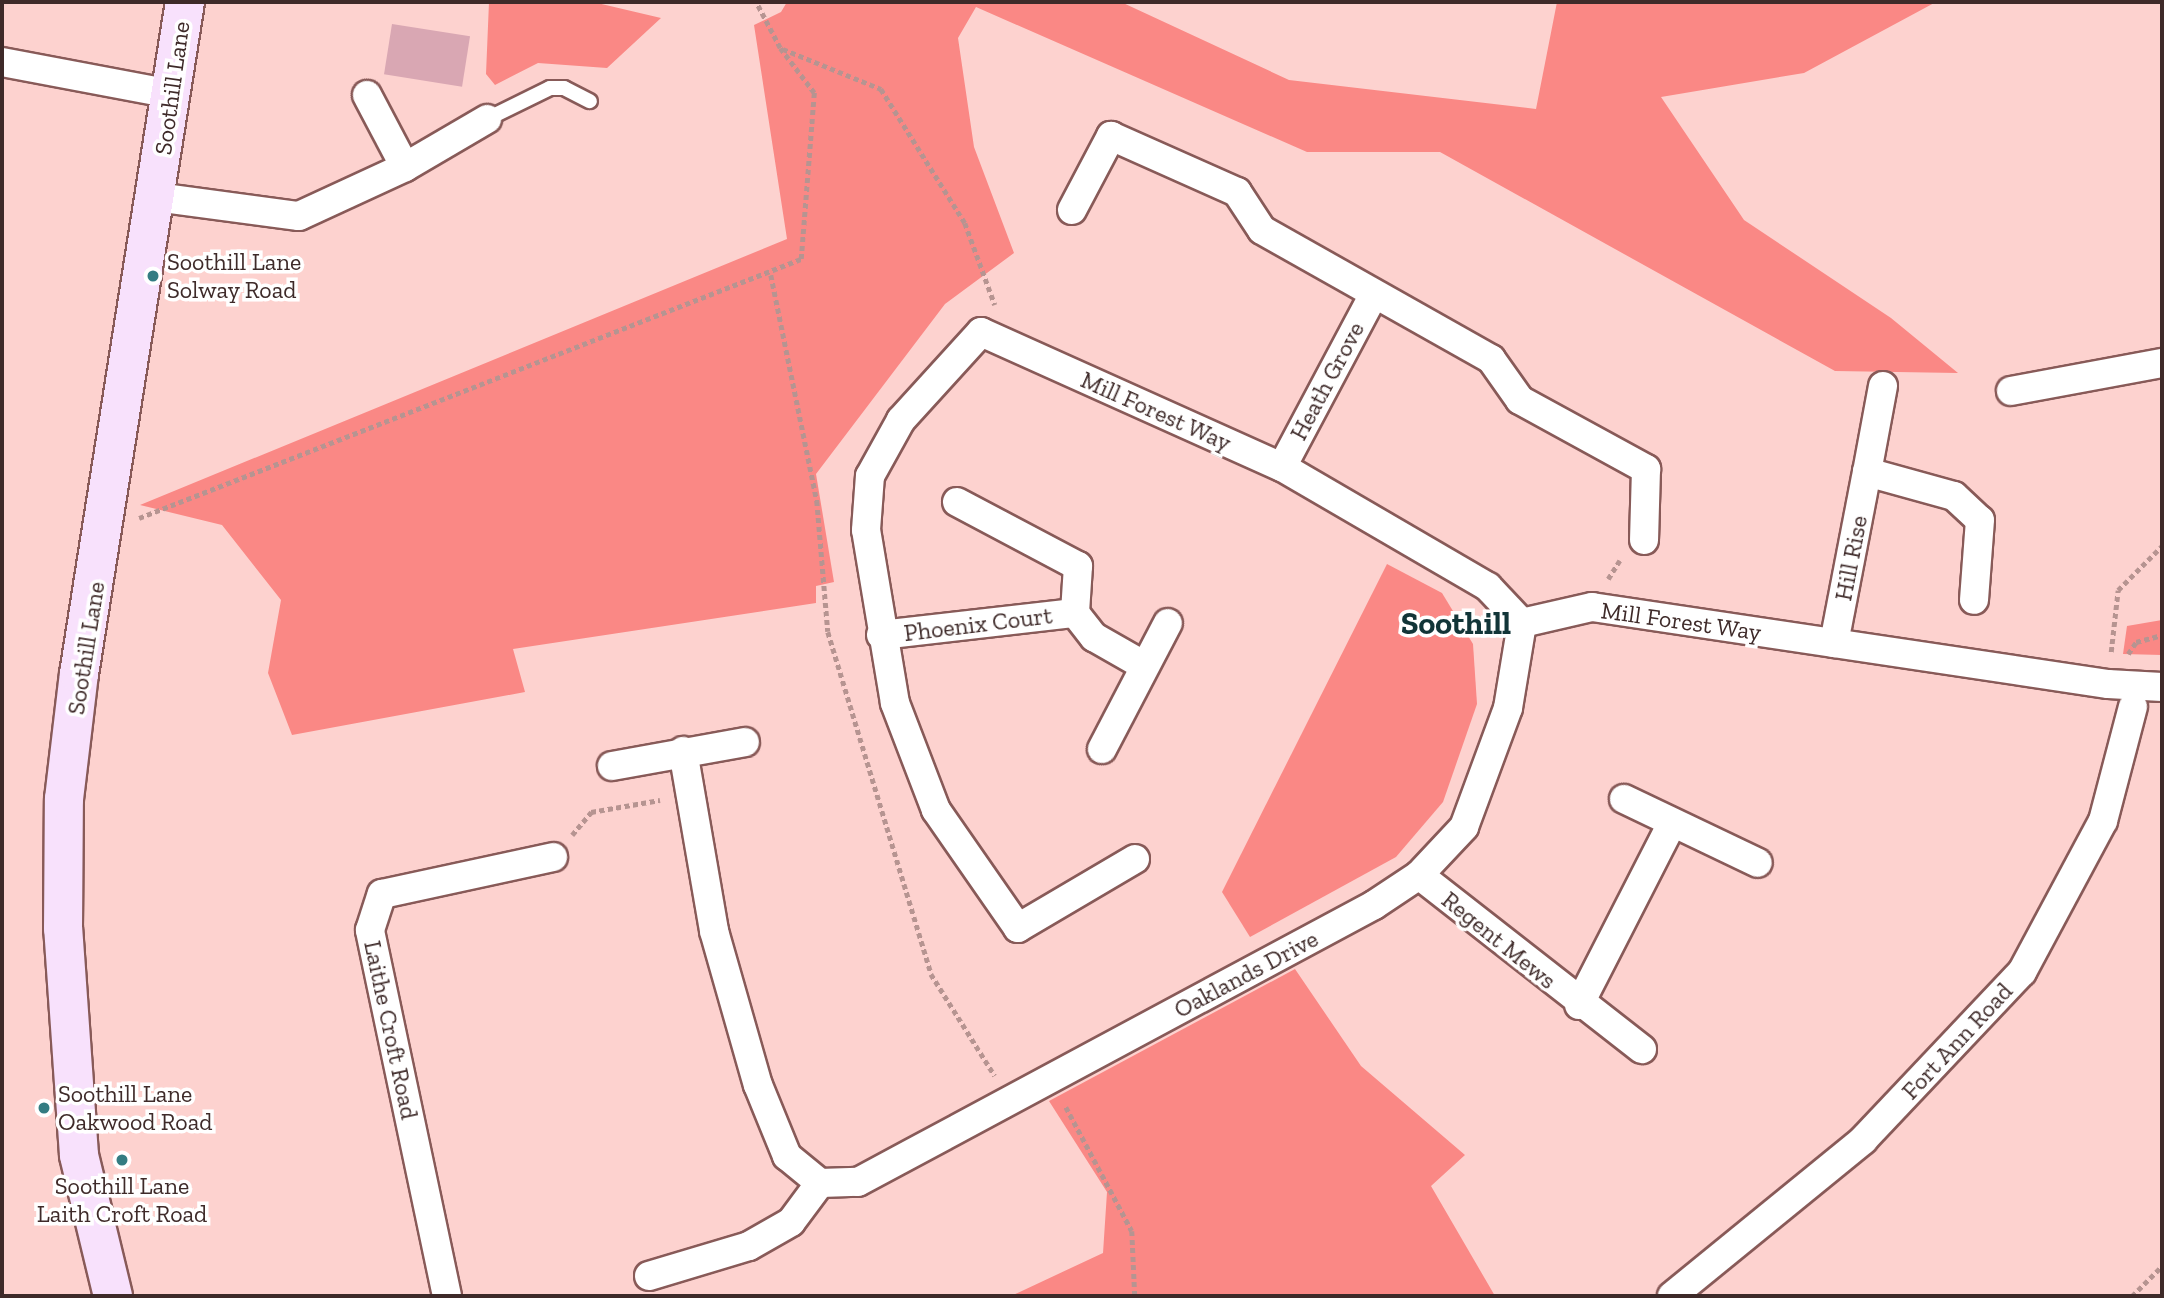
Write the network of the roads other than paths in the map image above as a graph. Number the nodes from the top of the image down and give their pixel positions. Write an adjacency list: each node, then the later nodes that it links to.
1 (185, 2): 3 (main road, Soothill Lane)
2 (2, 62): 3 (street)
3 (171, 94): 8 (main road, Soothill Lane)
4 (367, 95): 7 (street)
5 (590, 101): 6 (lane)
6 (487, 119): 7 (street)
7 (405, 167): 8 (street)
8 (156, 197): 42 (main road, Soothill Lane)
9 (1072, 210): 10 (street, Heath Grove)
10 (1373, 296): 15 (street, Heath Grove); 18 (street, Heath Grove)
11 (981, 332): 15 (street, Mill Forest Way); 23 (street, Phoenix Court)
12 (2162, 363): 14 (street)
13 (1882, 386): 16 (street, Hill Rise)
14 (2011, 391)
15 (1282, 467): 22 (street, Mill Forest Way)
16 (1867, 472): 19 (street); 24 (street, Hill Rise)
17 (957, 502): 20 (street, Phoenix Court)
18 (1644, 540)
19 (1975, 600)
20 (1075, 613): 23 (street, Phoenix Court); 25 (street, Phoenix Court)
21 (1168, 623): 25 (street)
22 (1522, 623): 24 (street, Mill Forest Way); 37 (street, Oaklands Drive)
23 (881, 635): 35 (street, Phoenix Court)
24 (1834, 643): 26 (street, Mill Forest Way)
25 (1143, 665): 29 (street)
26 (2162, 687)
27 (2133, 707): 44 (street, Fort Ann Road)
28 (745, 742): 30 (street)
29 (1102, 749)
30 (683, 751): 31 (street); 40 (street)
31 (612, 766)
32 (1623, 799): 33 (street)
33 (1671, 825): 36 (street); 38 (street, Regent Mews)
34 (553, 857): 43 (street, Laithe Croft Road)
35 (1135, 859)
36 (1758, 863)
37 (1419, 875): 38 (street, Regent Mews); 40 (street, Oaklands Drive)
38 (1579, 1005): 39 (street, Regent Mews)
39 (1642, 1049)
40 (820, 1183): 41 (street)
41 (649, 1276)
42 (113, 1296)
43 (447, 1296)
44 (1672, 1296)

